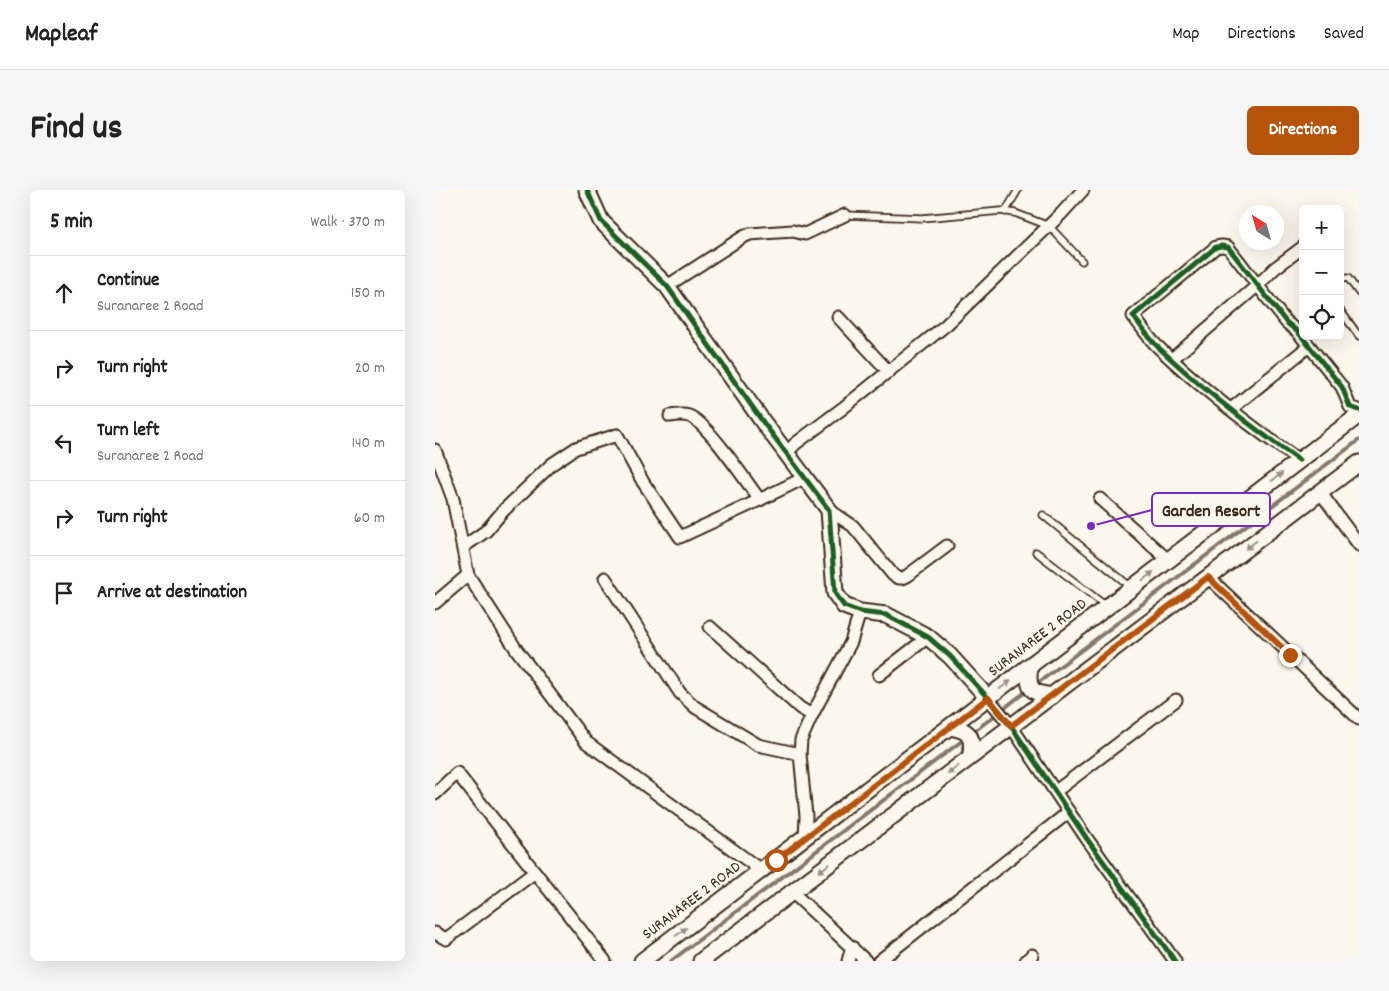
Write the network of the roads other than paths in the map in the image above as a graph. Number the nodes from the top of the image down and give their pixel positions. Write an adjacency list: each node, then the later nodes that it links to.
1 (587, 190): 11 (main road)
2 (1018, 190): 4 (lane)
3 (1083, 190): 6 (street)
4 (1005, 212): 5 (lane); 6 (lane)
5 (845, 215): 11 (street)
6 (1049, 226): 8 (lane); 18 (street)
7 (1299, 250): 10 (street)
8 (1082, 261)
9 (1344, 278): 12 (lane)
10 (1258, 285): 16 (street); 17 (street); 17 (street)
11 (667, 286): 24 (main road)
12 (1359, 293)
13 (1344, 315): 15 (lane)
14 (839, 317): 18 (street)
15 (1359, 336)
16 (1309, 346): 19 (street); 20 (street)
17 (1172, 359): 19 (street)
18 (889, 372): 24 (street)
19 (1231, 409): 25 (street)
20 (1359, 410)
21 (1359, 415): 25 (main road, SURANAREE 2 ROAD)
22 (669, 416): 30 (street)
23 (435, 450): 35 (street)
24 (787, 453): 27 (main road)
25 (1299, 460): 37 (main road, SURANAREE 2 ROAD, one-way to 25)
26 (1359, 463): 28 (main road)
27 (806, 477): 30 (street); 31 (main road)
28 (1320, 492): 33 (street); 39 (main road, one-way to 39)
29 (1100, 498): 37 (street)
30 (760, 500): 35 (street)
31 (829, 510): 34 (street); 44 (main road)
32 (1043, 515): 41 (lane)
33 (1359, 545)
34 (947, 546)
35 (463, 548): 38 (street)
36 (1036, 552): 43 (lane)
37 (1169, 560): 41 (main road, SURANAREE 2 ROAD, one-way to 37)
38 (469, 575): 42 (street); 62 (street)
39 (1208, 577): 49 (main road); 53 (street)
40 (605, 578): 57 (street)
41 (1132, 588): 43 (main road, SURANAREE 2 ROAD)
42 (435, 603)
43 (1108, 607): 47 (main road, SURANAREE 2 ROAD)
44 (860, 612): 46 (main road); 52 (street)
45 (710, 627): 52 (street)
46 (928, 636): 48 (street); 51 (main road)
47 (1029, 673): 49 (main road); 51 (main road, SURANAREE 2 ROAD, one-way to 47)
48 (879, 675)
49 (1047, 695): 54 (main road)
50 (1176, 700): 58 (street)
51 (991, 701): 54 (street); 55 (main road, SURANAREE 2 ROAD)
52 (812, 715): 57 (street)
53 (1359, 719)
54 (1008, 723): 56 (main road); 58 (street)
55 (955, 728): 56 (main road); 61 (main road, SURANAREE 2 ROAD)
56 (972, 751): 64 (main road, one-way to 64)
57 (800, 754): 61 (street)
58 (1056, 791): 60 (street)
59 (435, 794): 63 (street)
60 (1069, 812): 72 (street); 73 (street)
61 (805, 838): 62 (main road, SURANAREE 2 ROAD)
62 (761, 871): 68 (main road, SURANAREE 2 ROAD, one-way to 62)
63 (535, 872): 65 (street); 67 (street)
64 (792, 892): 66 (street); 69 (main road)
65 (435, 933)
66 (852, 947): 70 (street); 71 (street)
67 (605, 961)
68 (642, 961)
69 (701, 961)
70 (848, 961)
71 (866, 961)
72 (879, 961)
73 (1175, 961)

